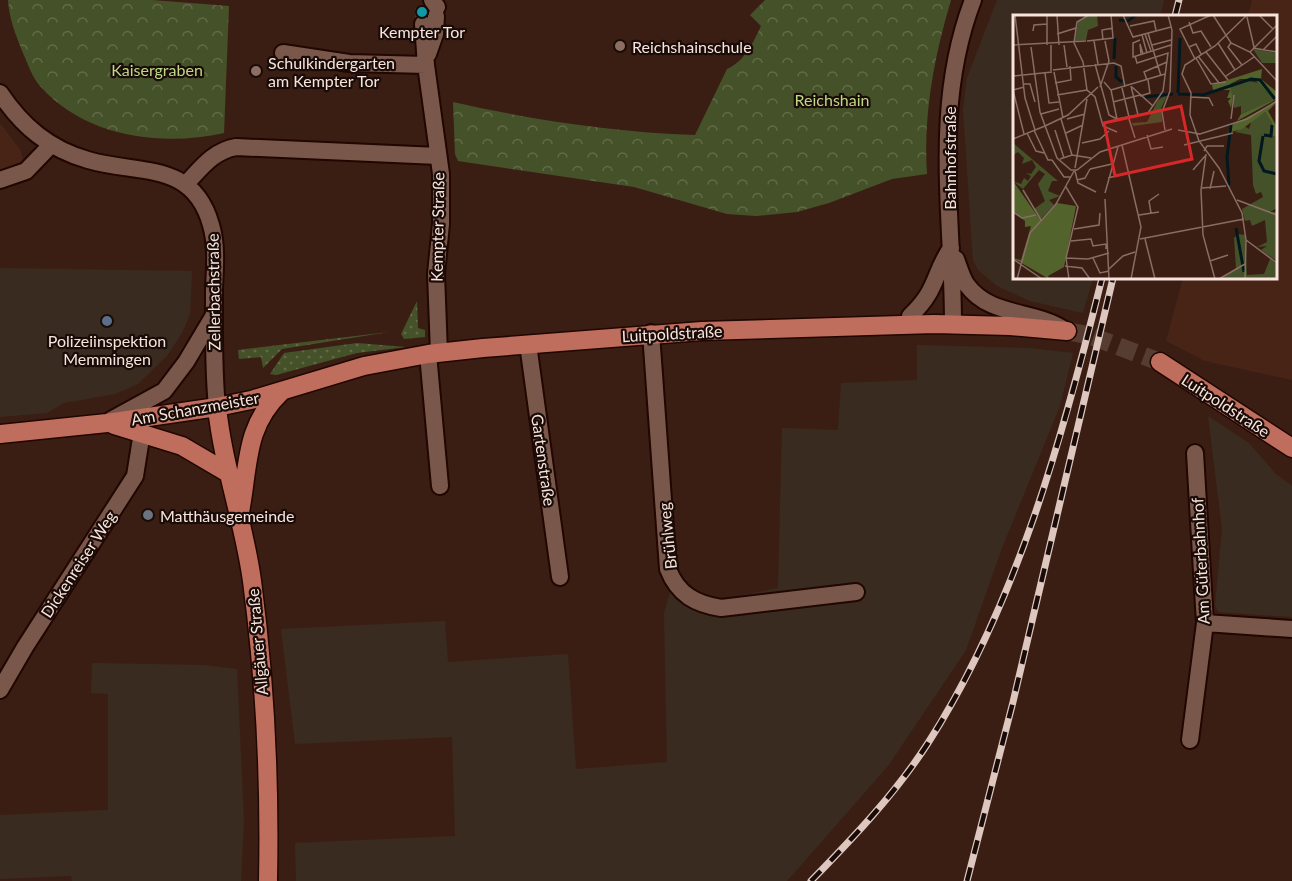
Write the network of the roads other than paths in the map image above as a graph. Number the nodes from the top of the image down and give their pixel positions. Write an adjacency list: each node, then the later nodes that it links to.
1 (974, 0): 10 (street, Bahnhofstraße)
2 (432, 12): 4 (street, Kempter Straße)
3 (283, 53): 4 (street)
4 (425, 63): 7 (street, Kempter Straße)
5 (0, 93): 6 (street)
6 (51, 145): 8 (street); 9 (street)
7 (438, 156): 9 (street); 18 (street, Kempter Straße)
8 (0, 180)
9 (186, 184): 11 (street, Zellerbachstraße)
10 (951, 247): 12 (street); 13 (street, Bahnhofstraße); 15 (street)
11 (214, 315): 21 (street, Zellerbachstraße); 22 (street)
12 (910, 316): 14 (main road)
13 (953, 324): 14 (main road, Luitpoldstraße); 15 (main road, Luitpoldstraße)
14 (885, 326): 16 (main road, Luitpoldstraße)
15 (1067, 331)
16 (651, 333): 17 (main road, Luitpoldstraße); 31 (street, Brühlweg)
17 (528, 344): 18 (main road, Luitpoldstraße); 30 (street, Gartenstraße)
18 (434, 354): 20 (main road, Luitpoldstraße); 28 (street, Kempter Straße)
19 (1160, 362): 25 (main road, Luitpoldstraße)
20 (283, 391): 21 (main road, Am Schanzmeister); 29 (main road)
21 (217, 407): 22 (main road, Am Schanzmeister); 27 (main road, Allgäuer Straße)
22 (107, 423): 23 (main road); 24 (main road, Am Schanzmeister)
23 (142, 432): 27 (main road); 34 (street, Dickenreiser Weg)
24 (0, 434)
25 (1292, 448)
26 (1195, 453): 32 (street, Am Güterbahnhof)
27 (228, 473): 29 (main road, Allgäuer Straße)
28 (440, 486)
29 (239, 517): 36 (main road, Allgäuer Straße)
30 (560, 577)
31 (856, 592)
32 (1205, 623): 33 (street); 35 (street, Am Güterbahnhof)
33 (1292, 629)
34 (0, 690)
35 (1190, 740)
36 (268, 881)

